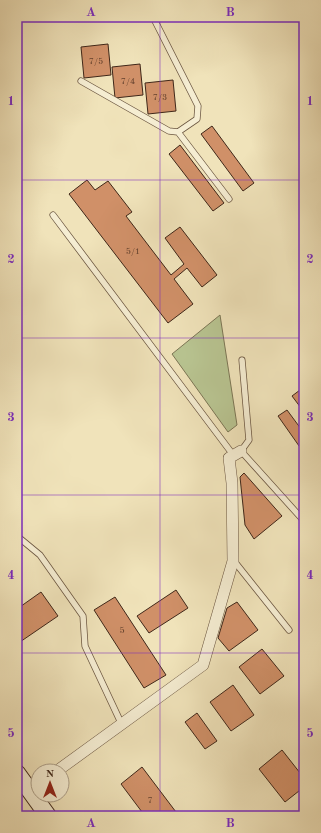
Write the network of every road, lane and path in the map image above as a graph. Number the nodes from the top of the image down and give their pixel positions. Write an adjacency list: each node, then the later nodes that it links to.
1 (153, 17): 3 (lane)
2 (80, 81): 3 (lane)
3 (178, 132): 4 (lane)
4 (229, 199)
5 (53, 215): 7 (lane)
6 (242, 360): 7 (lane)
7 (237, 453): 8 (lane); 10 (street)
8 (304, 521)
9 (17, 536): 12 (lane)
10 (233, 561): 11 (lane); 12 (street)
11 (288, 630)
12 (122, 726): 14 (street)
13 (17, 759): 16 (street)
14 (69, 763)
15 (17, 773): 17 (street)
16 (30, 778)
17 (30, 783)
18 (43, 803): 20 (street)
19 (48, 803): 21 (street)
20 (48, 816)
21 (59, 816)

